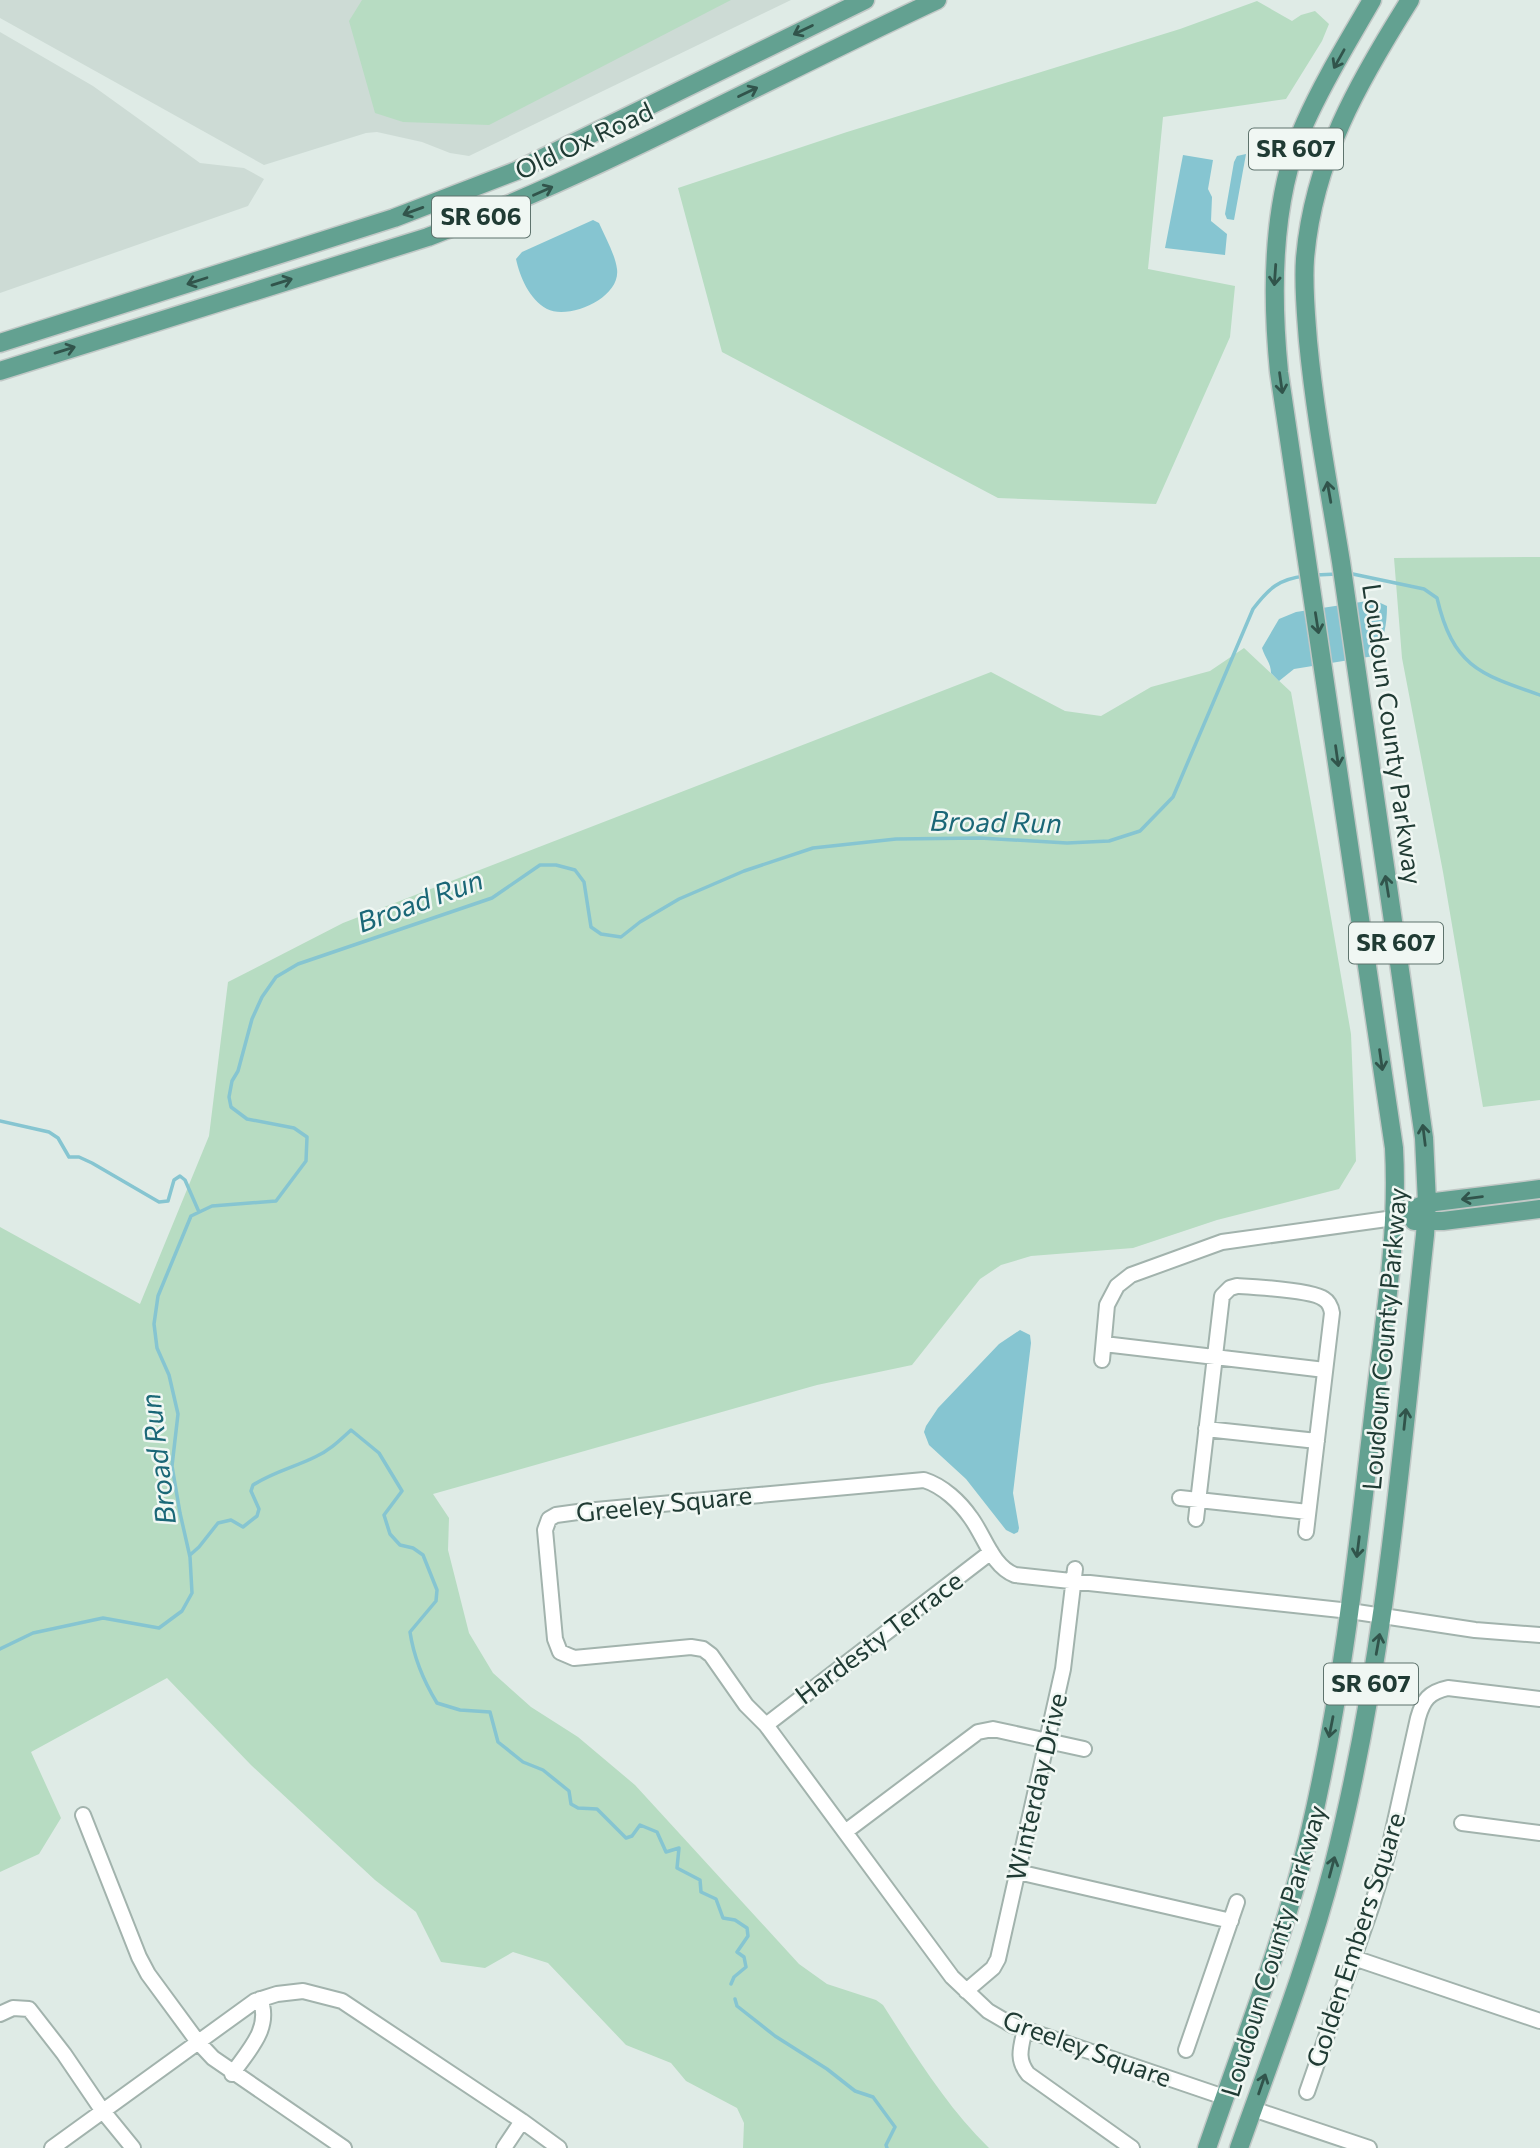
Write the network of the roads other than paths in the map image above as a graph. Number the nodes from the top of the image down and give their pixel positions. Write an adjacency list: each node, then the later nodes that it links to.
1 (864, 0): 5 (main road, Old Ox Road / SR 606, one-way to 5)
2 (937, 0): 6 (main road, Old Ox Road / SR 606, one-way to 2)
3 (1373, 0): 10 (main road, Loudoun County Parkway / SR 607, one-way to 10)
4 (1410, 0): 8 (main road, Loudoun County Parkway / SR 607, one-way to 4)
5 (0, 343)
6 (0, 371)
7 (1540, 1189): 8 (main road, one-way to 8)
8 (1427, 1203): 10 (main road); 11 (main road, Loudoun County Parkway / SR 607)
9 (1540, 1209): 11 (main road)
10 (1394, 1217): 11 (main road); 12 (street); 25 (main road, Loudoun County Parkway / SR 607, one-way to 25)
11 (1426, 1222): 26 (main road, Loudoun County Parkway / SR 607, one-way to 11)
12 (1104, 1343): 13 (street); 14 (street)
13 (1215, 1357): 15 (street); 15 (street); 16 (street)
14 (1102, 1360)
15 (1325, 1370): 17 (street)
16 (1206, 1429): 17 (street); 19 (street)
17 (1317, 1441): 20 (street)
18 (1180, 1498): 19 (street)
19 (1198, 1500): 20 (street); 21 (street)
20 (1308, 1512): 22 (street)
21 (1196, 1519)
22 (1306, 1532)
23 (992, 1552): 24 (street, Greeley Square); 29 (street, Hardesty Terrace); 29 (street, Greeley Square)
24 (1074, 1576): 25 (street, Greeley Square); 30 (street, Winterday Drive)
25 (1350, 1611): 26 (street, Greeley Square); 49 (main road, Loudoun County Parkway / SR 607, one-way to 49)
26 (1382, 1616): 27 (street, Greeley Square); 50 (main road, Loudoun County Parkway / SR 607, one-way to 26)
27 (1540, 1635)
28 (1540, 1699): 39 (street, Golden Embers Square)
29 (766, 1725): 34 (street, Greeley Square)
30 (1047, 1741): 31 (street); 34 (street); 36 (street, Winterday Drive)
31 (1084, 1749)
32 (83, 1815): 45 (street)
33 (1462, 1824): 35 (street)
34 (845, 1832): 40 (street, Greeley Square)
35 (1540, 1833)
36 (1018, 1872): 38 (street); 40 (street, Winterday Drive)
37 (1237, 1902): 38 (street)
38 (1231, 1921): 46 (street)
39 (1354, 1958): 43 (street); 48 (street, Golden Embers Square)
40 (966, 1991): 44 (street, Greeley Square)
41 (260, 1998): 45 (street); 47 (street); 52 (street)
42 (0, 2014): 51 (street)
43 (1540, 2021)
44 (1025, 2029): 49 (street, Greeley Square); 58 (street)
45 (198, 2042): 47 (street); 51 (street)
46 (1186, 2050)
47 (232, 2074): 55 (street)
48 (1307, 2092)
49 (1224, 2097): 59 (main road, Loudoun County Parkway / SR 607)
50 (1253, 2109): 60 (main road, Loudoun County Parkway / SR 607); 61 (street)
51 (102, 2110): 53 (street); 54 (street)
52 (522, 2121): 56 (street); 57 (street)
53 (52, 2148)
54 (133, 2148)
55 (344, 2148)
56 (504, 2148)
57 (559, 2148)
58 (1132, 2148)
59 (1207, 2148)
60 (1239, 2148)
61 (1369, 2148)

